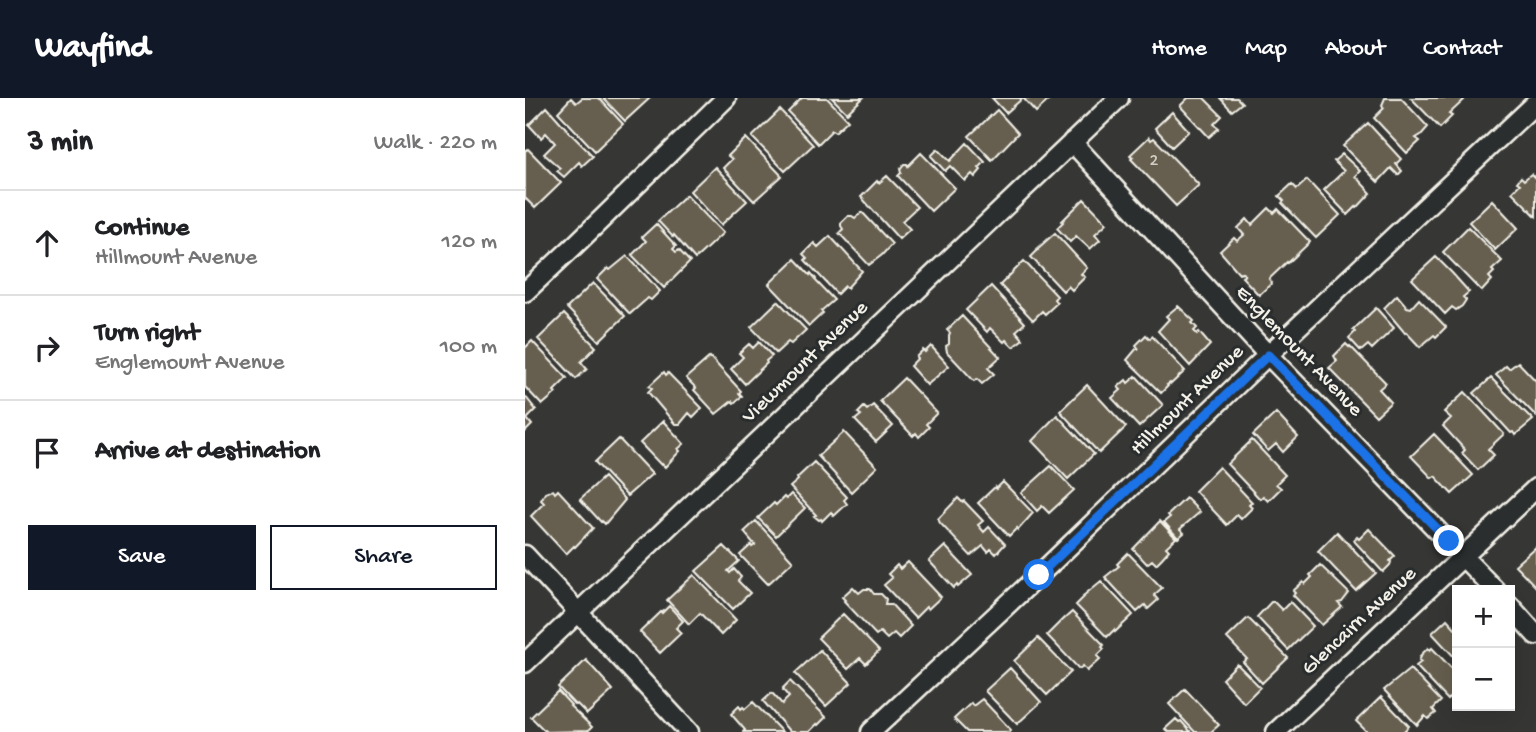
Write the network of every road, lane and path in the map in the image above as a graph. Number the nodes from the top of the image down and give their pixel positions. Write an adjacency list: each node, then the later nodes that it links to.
1 (726, 98): 5 (street)
2 (1119, 98): 4 (street, Viewmount Avenue)
3 (1536, 103): 6 (street, Hillmount Avenue)
4 (1072, 142): 6 (street, Englemount Avenue); 12 (street, Viewmount Avenue)
5 (525, 292)
6 (1268, 355): 9 (street, Englemount Avenue); 16 (street, Hillmount Avenue)
7 (1536, 488): 9 (street, Glencairn Avenue)
8 (525, 555): 12 (street)
9 (1464, 557): 10 (street, Englemount Avenue); 17 (street, Glencairn Avenue)
10 (1490, 585)
11 (1515, 612): 13 (street)
12 (577, 613): 14 (street, Viewmount Avenue); 15 (street)
13 (1536, 635)
14 (525, 663)
15 (689, 732)
16 (871, 732)
17 (1276, 732)

